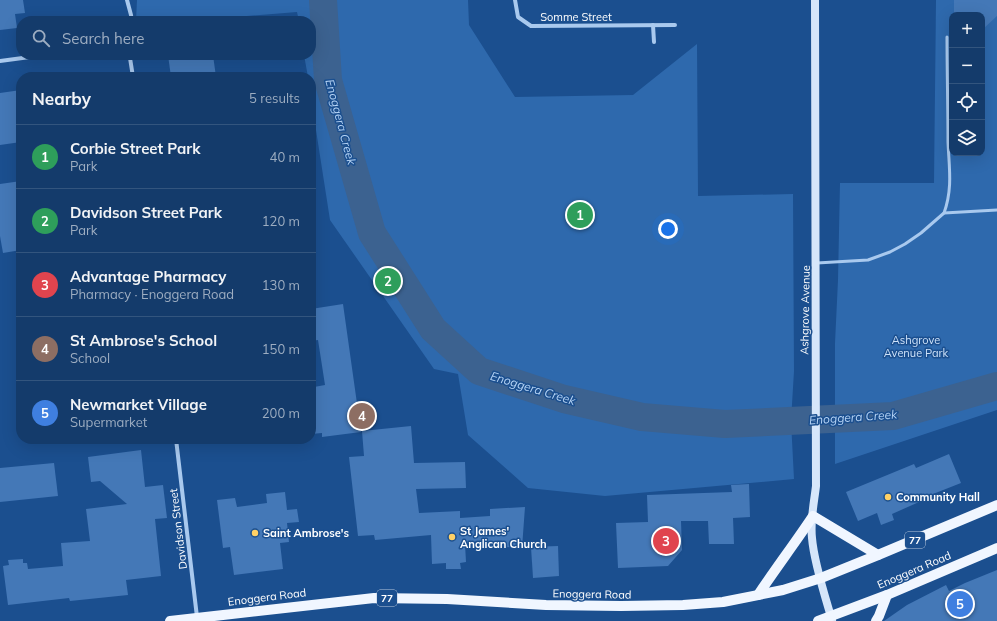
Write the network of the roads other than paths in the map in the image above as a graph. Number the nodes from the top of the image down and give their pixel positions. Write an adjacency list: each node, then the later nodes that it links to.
1 (127, 0): 4 (street)
2 (515, 0): 5 (street, Somme Street)
3 (815, 0): 15 (main road, Ashgrove Avenue)
4 (131, 16)
5 (653, 25): 6 (street, Somme Street); 8 (street)
6 (675, 25)
7 (947, 37): 14 (lane)
8 (654, 42)
9 (16, 58): 10 (street)
10 (0, 60)
11 (130, 60): 12 (street)
12 (132, 72)
13 (997, 210): 14 (lane)
14 (944, 212): 15 (lane)
15 (817, 263): 18 (main road, Ashgrove Avenue)
16 (177, 444): 25 (street, Davidson Street)
17 (997, 505): 20 (main road, Enoggera Road / 77)
18 (813, 516): 20 (main road); 21 (main road, Ashgrove Avenue); 22 (main road)
19 (997, 548): 23 (main road, Enoggera Road)
20 (878, 555): 21 (main road, Enoggera Road / 77)
21 (821, 578): 22 (main road, Enoggera Road / 77); 24 (main road, Ashgrove Avenue)
22 (758, 595): 25 (main road, Enoggera Road / 77)
23 (887, 595): 24 (main road, Enoggera Road); 28 (main road)
24 (832, 619): 27 (main road, Enoggera Road)
25 (198, 620): 26 (main road, Enoggera Road / 77)
26 (170, 621)
27 (818, 621)
28 (876, 621)

